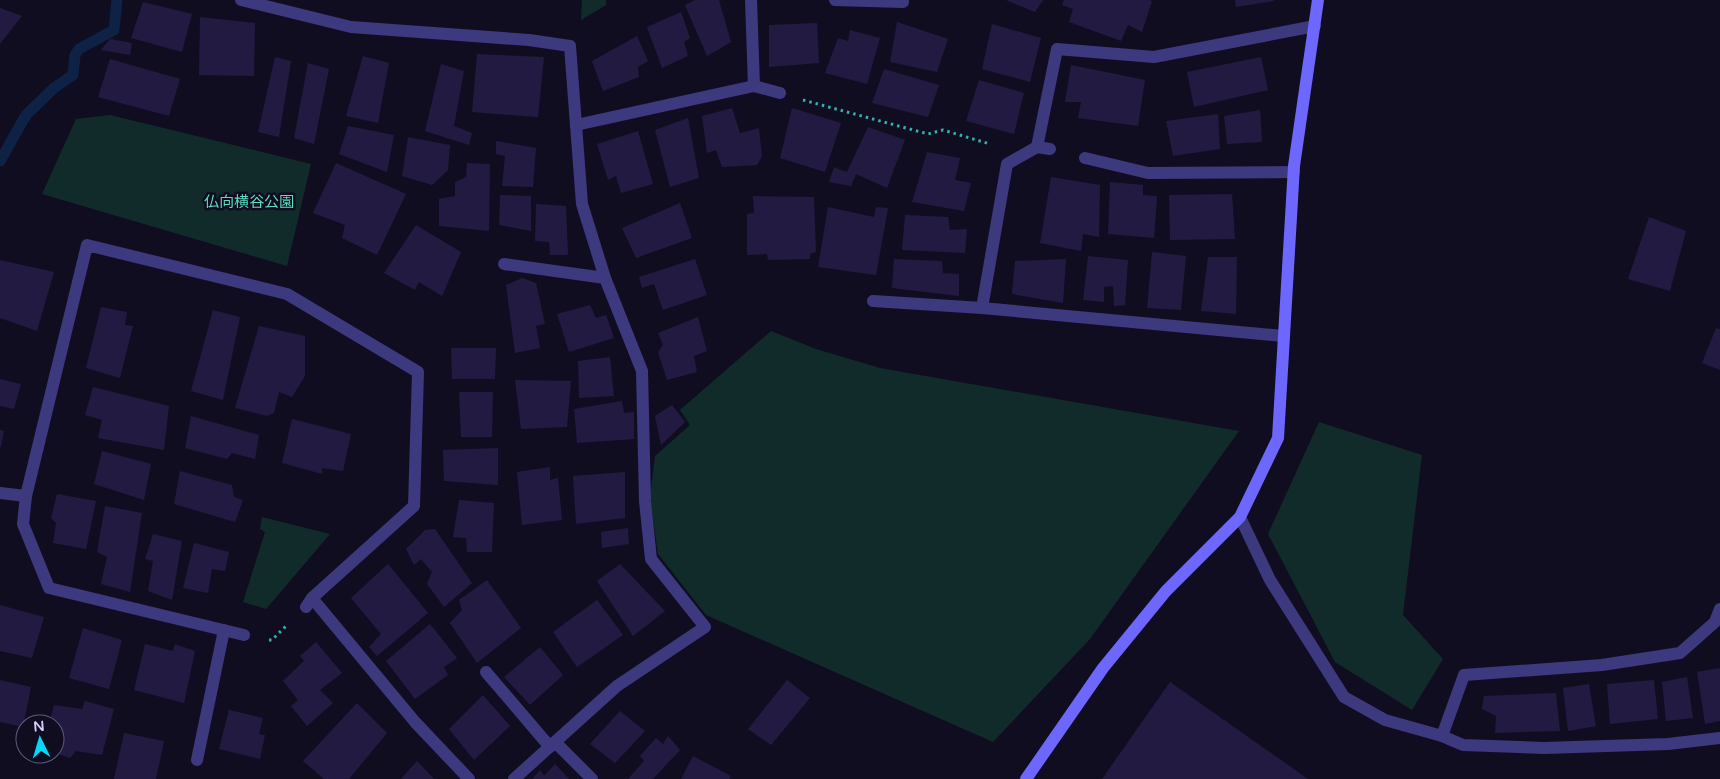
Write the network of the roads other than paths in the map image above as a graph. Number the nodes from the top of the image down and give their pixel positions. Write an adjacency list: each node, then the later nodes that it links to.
1 (241, 0): 9 (street)
2 (751, 0): 7 (street)
3 (835, 0): 5 (street)
4 (1318, 0): 6 (street)
5 (903, 2)
6 (1315, 26): 11 (street); 15 (street)
7 (754, 86): 8 (street); 9 (street)
8 (780, 93)
9 (576, 125): 13 (street)
10 (1085, 158): 11 (street)
11 (1294, 172): 16 (street)
12 (504, 264): 13 (street)
13 (605, 278): 26 (street)
14 (873, 301): 15 (street)
15 (982, 308): 16 (street)
16 (1283, 336): 19 (street)
17 (0, 493): 18 (street)
18 (26, 496): 21 (street); 28 (street)
19 (1240, 517): 24 (street); 31 (street)
20 (1720, 609): 24 (street)
21 (224, 630): 22 (street); 27 (street)
22 (244, 635)
23 (486, 672): 26 (street)
24 (1442, 736): 25 (street)
25 (1720, 738)
26 (553, 744): 29 (street); 30 (street)
27 (197, 760)
28 (469, 779)
29 (514, 779)
30 (592, 779)
31 (1026, 779)

